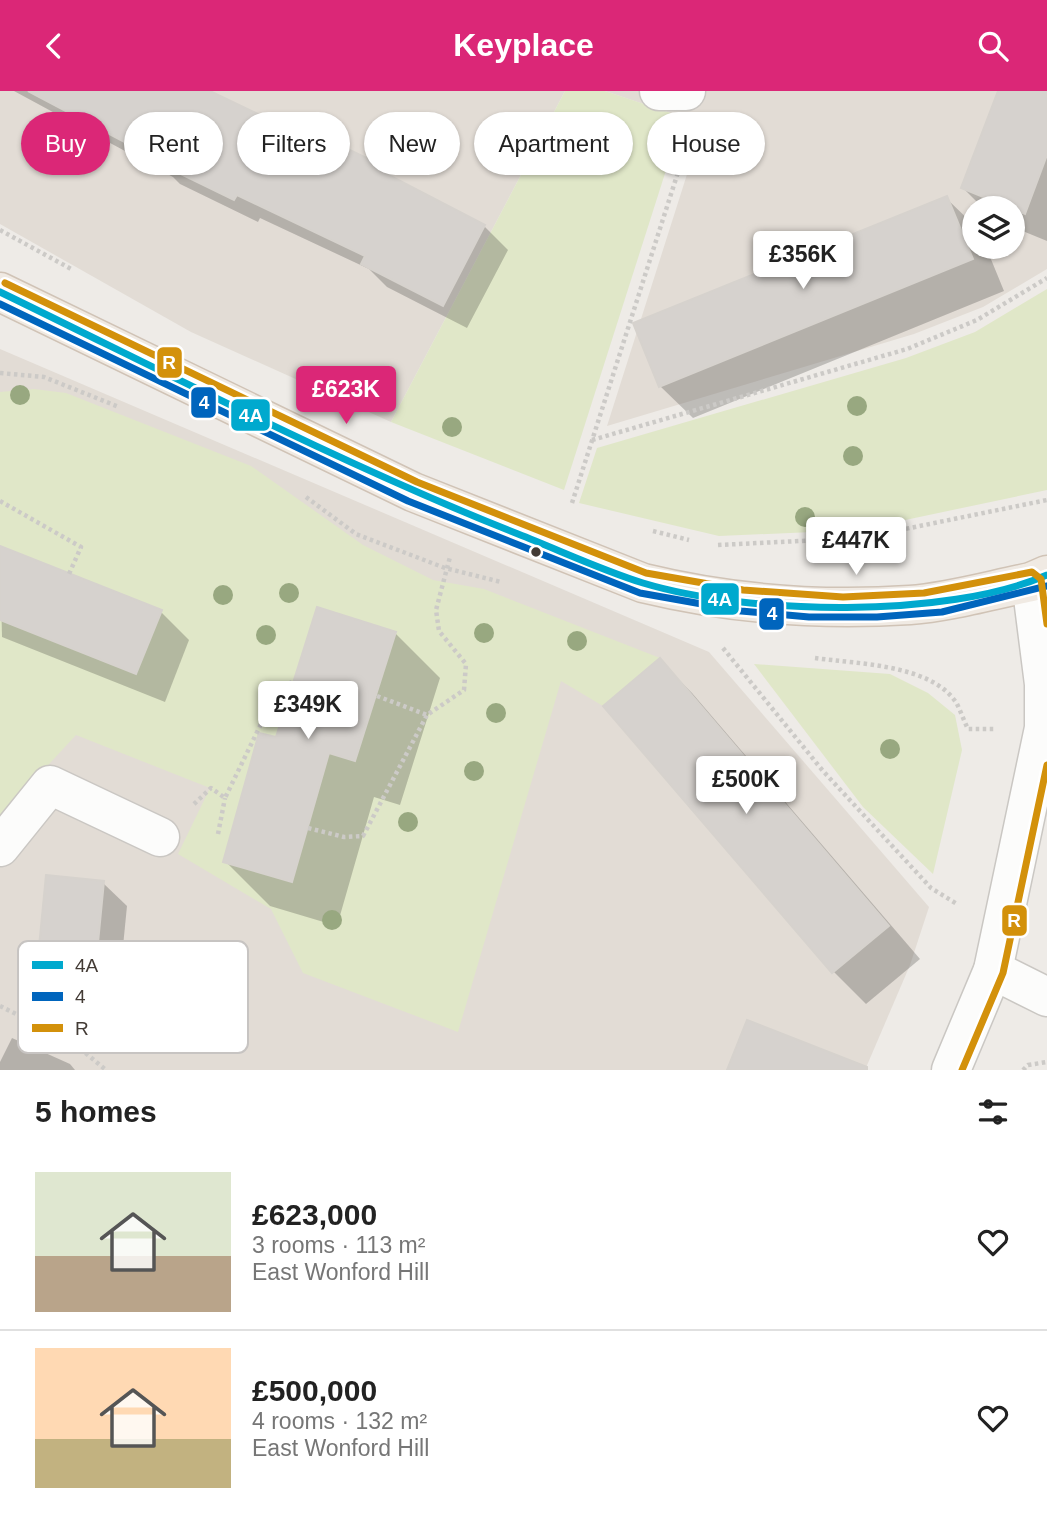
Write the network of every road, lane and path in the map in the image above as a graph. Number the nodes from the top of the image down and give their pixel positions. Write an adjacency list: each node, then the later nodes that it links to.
1 (659, 91): 2 (street)
2 (686, 91)
3 (677, 175): 6 (path)
4 (1047, 278): 6 (path)
5 (0, 292): 9 (main road)
6 (592, 440): 13 (path)
7 (1047, 500): 12 (path)
8 (0, 501): 14 (path)
9 (469, 515): 13 (main road); 20 (path)
10 (648, 530): 11 (path)
11 (700, 543)
12 (713, 546)
13 (556, 550): 15 (main road)
14 (69, 574)
15 (1039, 579): 21 (street)
16 (734, 647): 27 (path)
17 (814, 658): 21 (path)
18 (292, 682): 22 (path)
19 (377, 697): 20 (path)
20 (427, 715): 23 (path)
21 (1044, 728): 27 (street)
22 (225, 798): 24 (path); 25 (path)
23 (308, 828)
24 (218, 834)
25 (160, 837): 26 (street)
26 (0, 847)
27 (1004, 930): 28 (street)
28 (993, 970): 29 (street); 35 (street)
29 (1047, 997)
30 (0, 1006): 31 (path)
31 (18, 1015)
32 (85, 1053): 34 (path)
33 (1047, 1062): 36 (path)
34 (106, 1070)
35 (951, 1070)
36 (1023, 1070)

